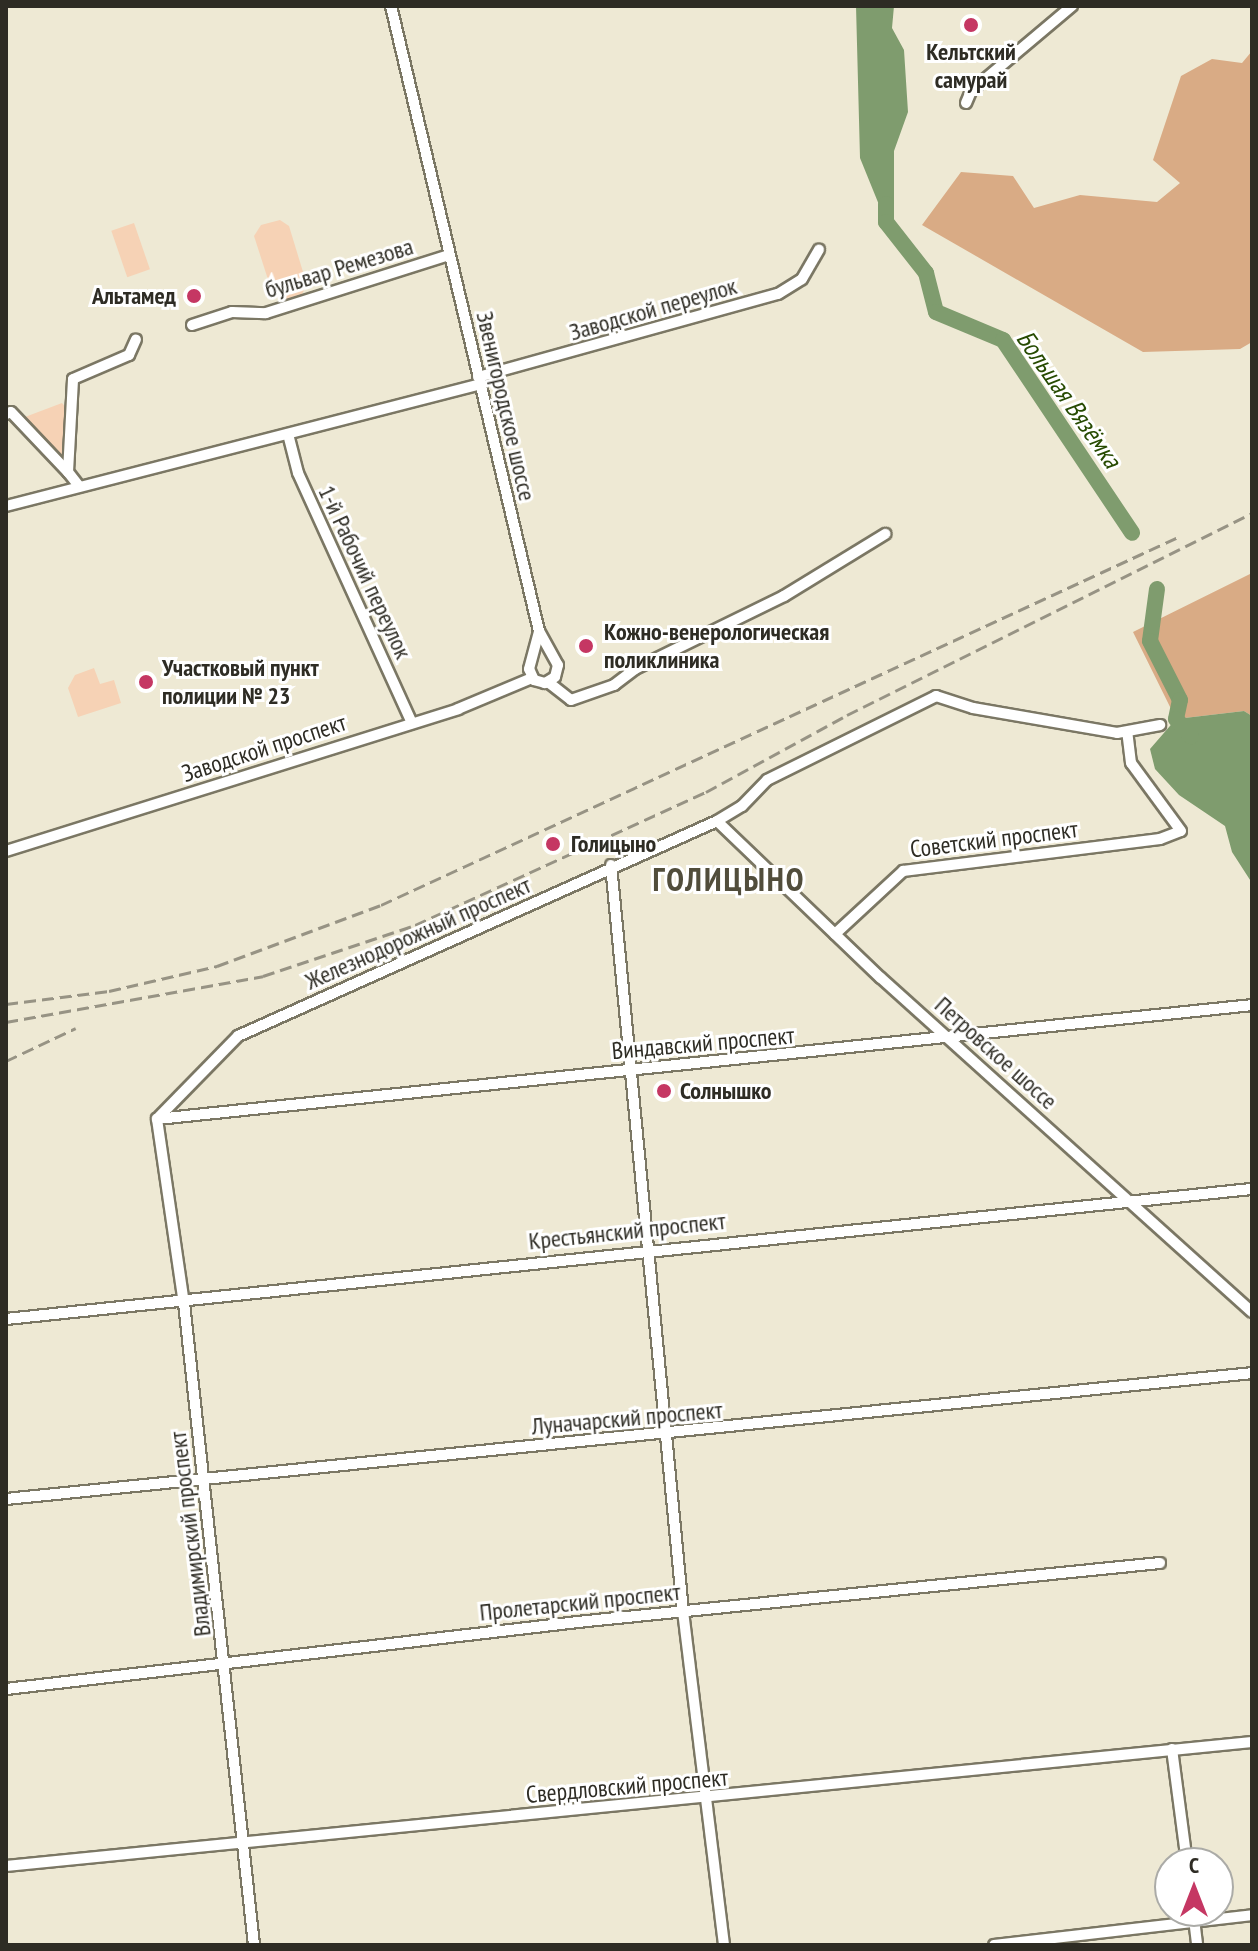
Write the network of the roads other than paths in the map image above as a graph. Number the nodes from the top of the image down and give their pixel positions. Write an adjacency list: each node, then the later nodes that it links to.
1 (391, 6): 5 (street, Звенигородское шоссе)
2 (1072, 6): 3 (street)
3 (966, 103)
4 (819, 250): 8 (street, Заводской переулок)
5 (449, 255): 6 (street, бульвар Ремезова); 8 (street, Звенигородское шоссе)
6 (192, 325)
7 (136, 339): 11 (street)
8 (479, 381): 10 (street); 15 (street, Звенигородское шоссе)
9 (6, 414): 11 (street)
10 (288, 434): 12 (street); 20 (street, 1-й Рабочий переулок)
11 (68, 472): 12 (street)
12 (79, 486): 13 (street)
13 (6, 506)
14 (885, 534): 19 (street)
15 (539, 631): 16 (street); 17 (street)
16 (554, 657): 17 (street); 19 (street)
17 (532, 658): 18 (street)
18 (532, 678): 19 (street); 20 (street, Заводской проспект)
19 (548, 682)
20 (412, 723): 24 (street, Заводской проспект)
21 (1160, 725): 22 (street, Железнодорожный проспект)
22 (1127, 732): 23 (street, Железнодорожный проспект); 26 (street, Советский проспект)
23 (717, 821): 25 (street, Железнодорожный проспект); 26 (street, Петровское шоссе)
24 (6, 851)
25 (611, 865): 29 (street); 30 (street, Железнодорожный проспект)
26 (835, 934): 28 (street, Петровское шоссе)
27 (1252, 1005): 28 (street, Виндавский проспект)
28 (953, 1040): 29 (street, Виндавский проспект); 32 (street, Петровское шоссе)
29 (628, 1070): 30 (street, Виндавский проспект); 33 (street)
30 (157, 1119): 34 (street, Владимирский проспект)
31 (1252, 1189): 32 (street, Крестьянский проспект)
32 (1133, 1203): 33 (street, Крестьянский проспект); 35 (street, Петровское шоссе)
33 (649, 1248): 34 (street, Крестьянский проспект); 38 (street)
34 (184, 1303): 36 (street, Крестьянский проспект); 39 (street, Владимирский проспект)
35 (1252, 1312)
36 (6, 1319)
37 (1252, 1373): 38 (street, Луначарский проспект)
38 (665, 1435): 39 (street, Луначарский проспект); 42 (street)
39 (204, 1476): 40 (street, Луначарский проспект); 43 (street, Владимирский проспект)
40 (6, 1499)
41 (1160, 1563): 42 (street, Пролетарский проспект)
42 (683, 1611): 43 (street, Пролетарский проспект); 47 (street)
43 (225, 1665): 44 (street, Пролетарский проспект); 48 (street, Владимирский проспект)
44 (6, 1689)
45 (1252, 1742): 46 (street, Свердловский проспект)
46 (1172, 1749): 47 (street, Свердловский проспект); 49 (street)
47 (708, 1799): 48 (street, Свердловский проспект); 53 (street)
48 (243, 1842): 50 (street, Свердловский проспект); 52 (street, Владимирский проспект)
49 (1185, 1847)
50 (6, 1866)
51 (1154, 1922): 54 (street)
52 (254, 1945)
53 (724, 1945)
54 (994, 1945)

